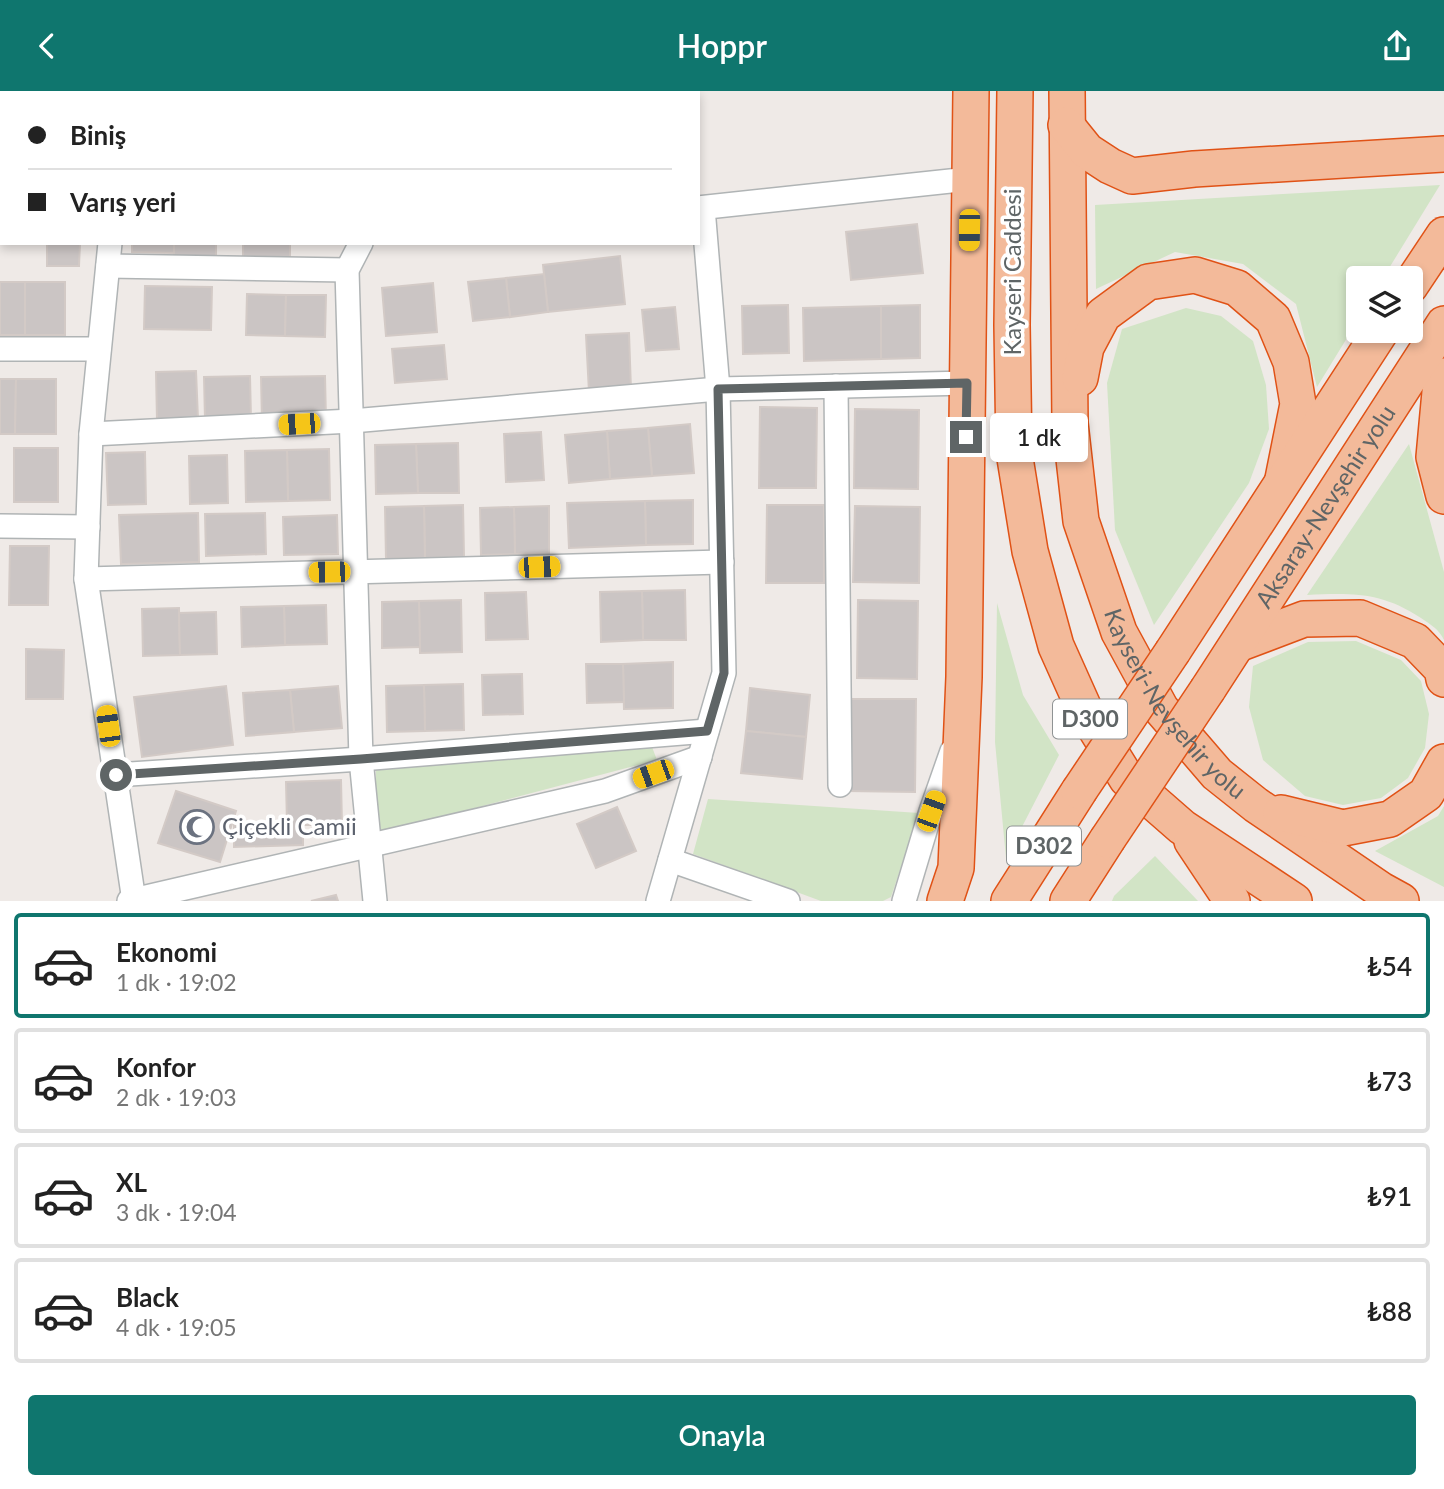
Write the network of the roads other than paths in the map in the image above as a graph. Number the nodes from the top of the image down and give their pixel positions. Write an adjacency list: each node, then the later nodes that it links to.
1 (971, 91): 5 (highway)
2 (1015, 91): 41 (highway, Kayseri Caddesi / D300)
3 (1066, 108): 4 (highway); 21 (highway)
4 (1444, 153)
5 (970, 179): 6 (street); 17 (highway)
6 (700, 208): 19 (street)
7 (1444, 235): 10 (highway)
8 (360, 245): 11 (street)
9 (109, 255): 11 (street); 15 (street)
10 (1423, 266)
11 (347, 270): 20 (street)
12 (1444, 324): 30 (highway, Aksaray-Nevşehir yolu)
13 (1373, 343): 23 (highway, Aksaray-Nevşehir yolu / D300)
14 (0, 349): 15 (street)
15 (99, 349): 22 (street)
16 (1444, 376): 24 (highway)
17 (967, 383): 18 (street); 32 (highway)
18 (836, 386): 19 (street); 38 (street)
19 (718, 389): 20 (street); 27 (street)
20 (352, 421): 22 (street); 28 (street)
21 (1070, 422): 23 (highway); 40 (highway, Kayseri-Nevşehir yolu / D300)
22 (91, 434): 26 (street)
23 (1283, 479): 39 (highway, Aksaray-Nevşehir yolu / D300, bridge)
24 (1444, 496)
25 (0, 526): 26 (street)
26 (88, 527): 29 (street)
27 (722, 562): 28 (street); 33 (street)
28 (356, 572): 29 (street); 35 (street)
29 (86, 579): 37 (street)
30 (1238, 644): 31 (highway); 44 (highway, Aksaray-Nevşehir yolu / D302, bridge)
31 (1444, 679)
32 (962, 725): 49 (street); 50 (highway)
33 (707, 731): 34 (street); 35 (street)
34 (700, 757): 42 (street); 43 (street)
35 (361, 759): 37 (street); 42 (street)
36 (1444, 762): 40 (highway)
37 (116, 775): 45 (street)
38 (840, 785)
39 (1079, 791): 51 (highway, D302)
40 (1256, 805): 54 (highway, Kayseri-Nevşehir yolu / D300)
41 (1182, 827): 52 (highway); 53 (highway, D300)
42 (370, 847): 45 (street); 46 (street)
43 (670, 860): 47 (street); 48 (street)
44 (1070, 899)
45 (132, 901)
46 (376, 901)
47 (658, 901)
48 (788, 901)
49 (904, 901)
50 (946, 901)
51 (1009, 901)
52 (1232, 901)
53 (1294, 901)
54 (1401, 901)

